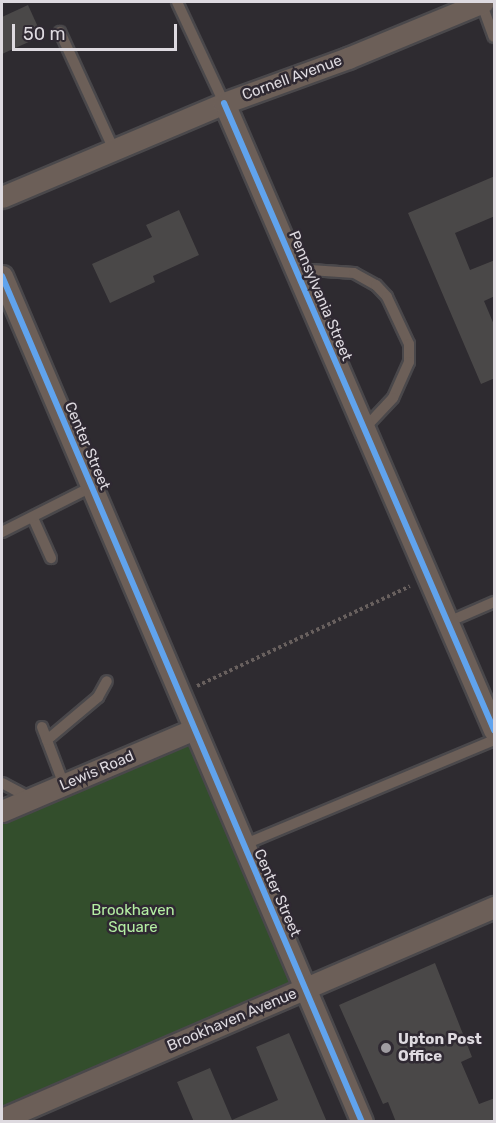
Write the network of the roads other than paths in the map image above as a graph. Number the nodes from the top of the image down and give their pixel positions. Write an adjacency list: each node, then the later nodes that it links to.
1 (177, 2): 5 (lane)
2 (482, 2): 4 (lane); 5 (street, Cornell Avenue)
3 (60, 32): 6 (lane)
4 (495, 37)
5 (224, 103): 6 (street, Cornell Avenue); 8 (street, Pennsylvania Street)
6 (114, 150): 7 (street, Cornell Avenue)
7 (2, 197)
8 (296, 269): 10 (street, Pennsylvania Street); 10 (lane)
9 (2, 276): 11 (street, Center Street)
10 (363, 430): 16 (street, Pennsylvania Street)
11 (91, 487): 12 (lane); 19 (street, Center Street)
12 (33, 518): 13 (lane); 14 (lane)
13 (2, 532)
14 (51, 558)
15 (495, 602): 16 (lane)
16 (447, 622): 20 (street, Pennsylvania Street)
17 (107, 681): 21 (lane)
18 (42, 727): 21 (lane)
19 (192, 730): 24 (street, Lewis Road); 27 (street, Center Street)
20 (495, 730)
21 (47, 740): 24 (lane)
22 (495, 740): 27 (lane)
23 (2, 783): 25 (lane)
24 (64, 785): 25 (street, Lewis Road)
25 (31, 798): 26 (street, Lewis Road)
26 (2, 811)
27 (243, 845): 29 (street, Center Street)
28 (495, 907): 29 (street, Brookhaven Avenue)
29 (306, 988): 30 (street, Brookhaven Avenue); 31 (street, Center Street)
30 (2, 1119)
31 (362, 1122)

